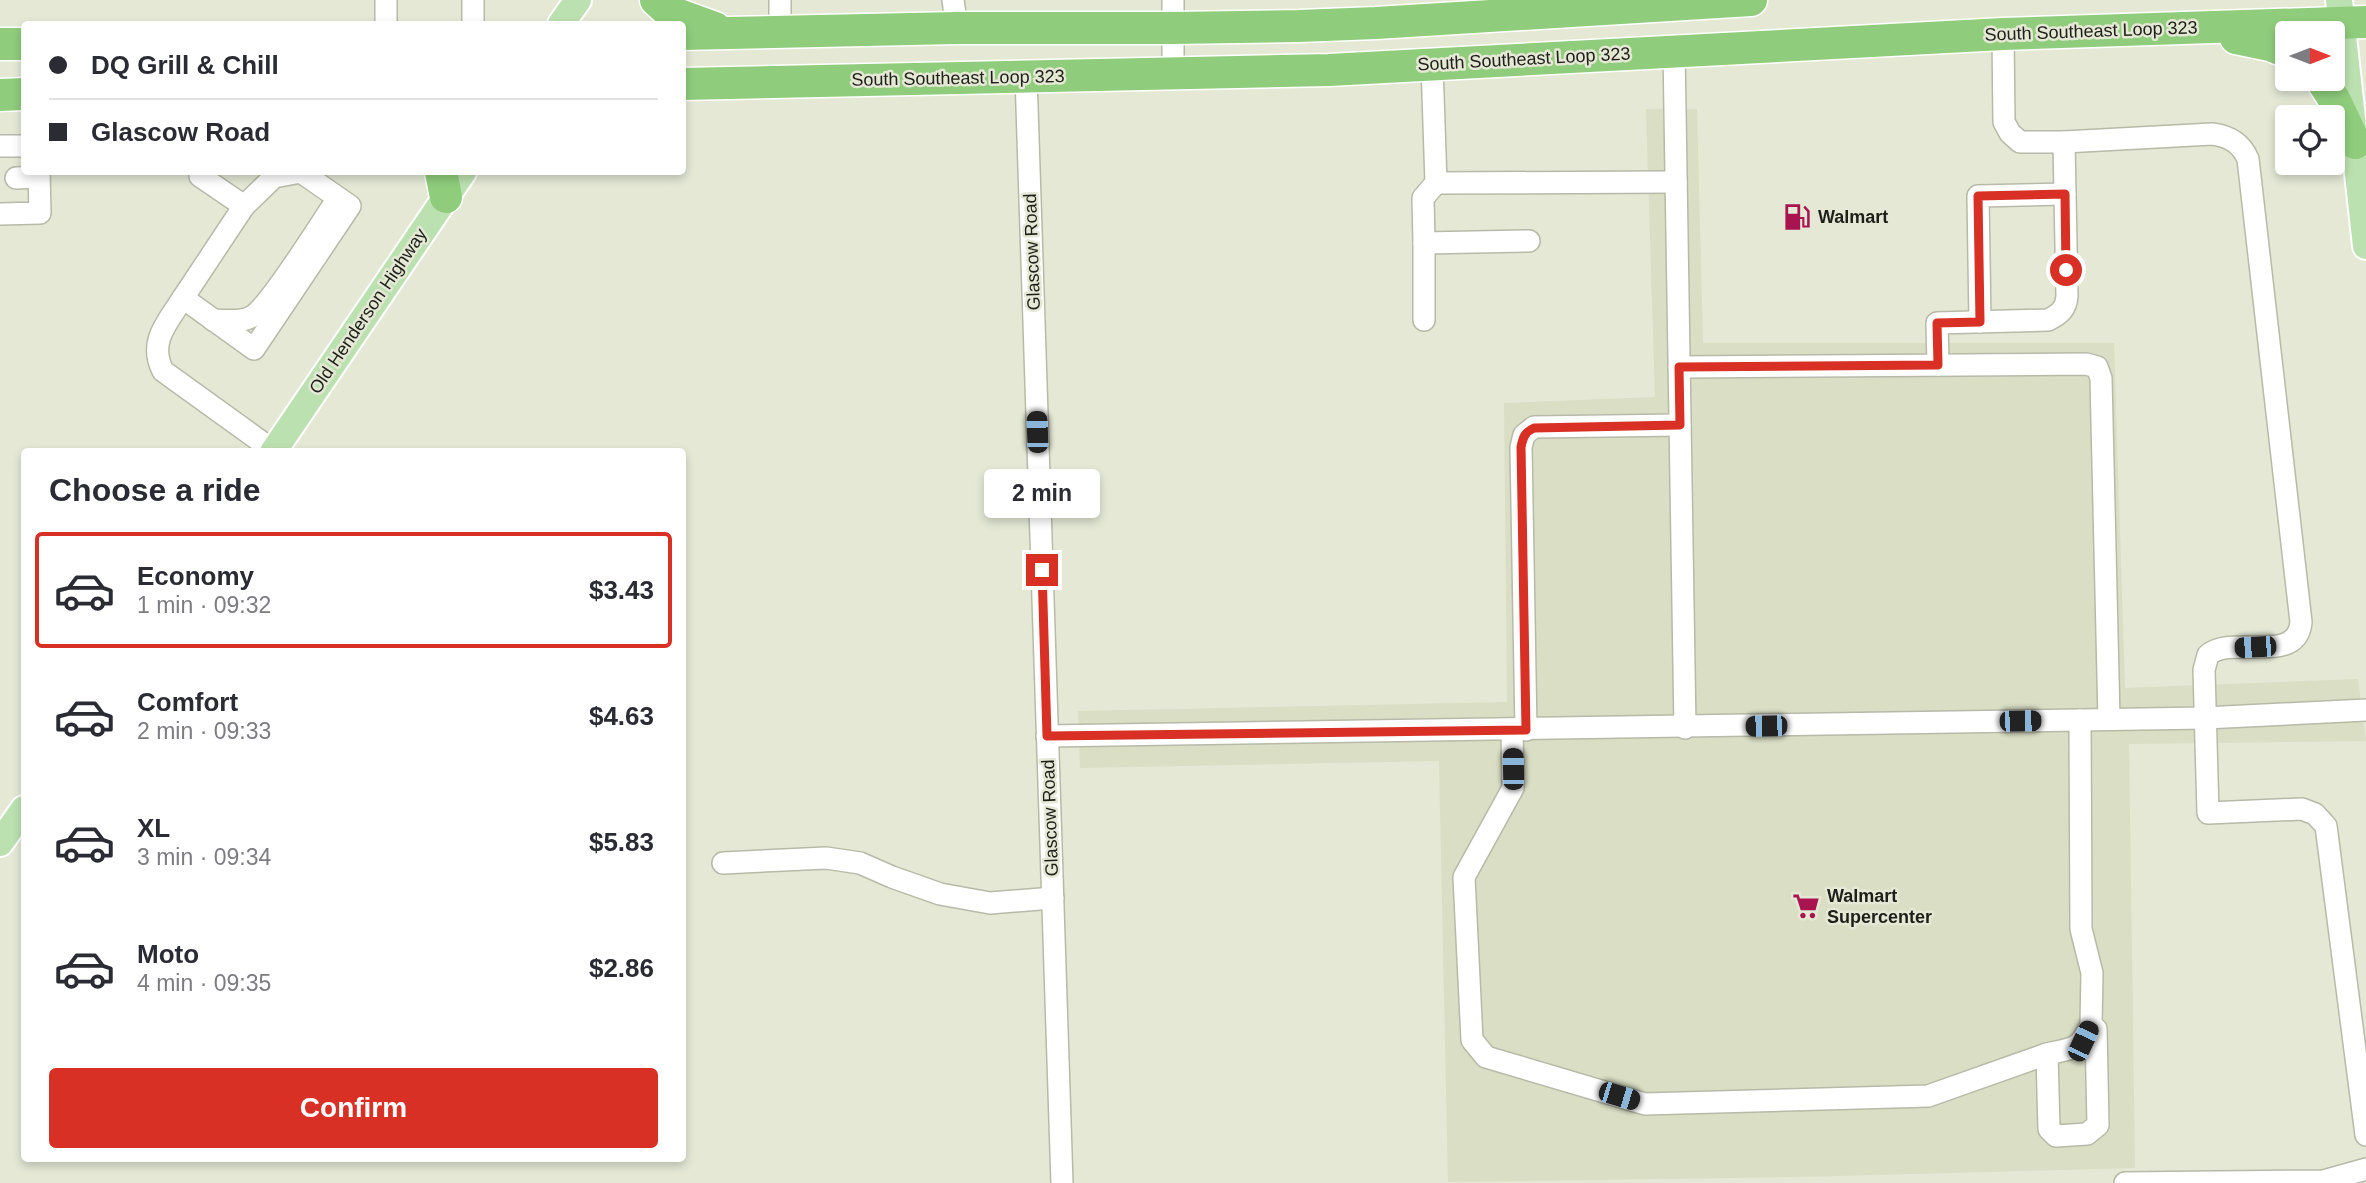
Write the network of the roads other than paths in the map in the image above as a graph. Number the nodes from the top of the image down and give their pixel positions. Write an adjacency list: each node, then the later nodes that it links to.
1 (386, 0): 11 (street)
2 (473, 0): 12 (street)
3 (578, 0): 13 (main road)
4 (656, 0): 17 (highway)
5 (780, 0): 15 (street)
6 (1751, 0): 7 (highway)
7 (1673, 2): 9 (highway); 22 (highway)
8 (955, 14): 9 (highway); 15 (highway)
9 (1173, 14): 24 (street)
10 (2349, 15): 14 (highway, South Southeast Loop 323); 31 (main road)
11 (386, 21)
12 (473, 21)
13 (563, 21)
14 (2183, 29): 18 (highway, South Southeast Loop 323); 21 (highway)
15 (780, 32): 17 (highway)
16 (686, 34): 17 (highway)
17 (730, 34)
18 (2003, 34): 22 (highway, South Southeast Loop 323); 30 (street)
19 (0, 44): 20 (highway)
20 (21, 44)
21 (2275, 47)
22 (1674, 50): 23 (highway, South Southeast Loop 323); 41 (street)
23 (1432, 65): 24 (highway, South Southeast Loop 323); 42 (street)
24 (1172, 73): 25 (highway, South Southeast Loop 323)
25 (1026, 76): 26 (highway, South Southeast Loop 323); 65 (street, Glascow Road)
26 (686, 85)
27 (2329, 91): 31 (highway)
28 (21, 94): 29 (highway)
29 (0, 95)
30 (2064, 142): 43 (street); 60 (street)
31 (2356, 143): 49 (main road)
32 (21, 145): 33 (street)
33 (0, 146)
34 (33, 175): 39 (street)
35 (39, 175): 46 (street)
36 (200, 175): 45 (street)
37 (285, 175): 45 (street)
38 (306, 175): 44 (street)
39 (16, 178)
40 (450, 180): 58 (main road, Old Henderson Highway)
41 (1676, 182): 42 (street); 55 (street)
42 (1436, 183): 48 (street)
43 (2065, 194): 53 (street); 53 (street)
44 (339, 197): 51 (street); 51 (street)
45 (244, 206): 50 (street)
46 (0, 214)
47 (1530, 241): 48 (street)
48 (1424, 243): 52 (street)
49 (2366, 246)
50 (183, 298): 51 (street); 57 (street)
51 (214, 320)
52 (1424, 320)
53 (1980, 322): 54 (street)
54 (1938, 365): 55 (street); 61 (street)
55 (1679, 367): 56 (street)
56 (1680, 425): 63 (street); 64 (street)
57 (270, 448)
58 (276, 448)
59 (2366, 710): 60 (street)
60 (2205, 718): 61 (street); 72 (street)
61 (2109, 719): 62 (street)
62 (2080, 720): 63 (street); 70 (street)
63 (1685, 727): 64 (street)
64 (1519, 730): 65 (street); 71 (street)
65 (1047, 736): 69 (street, Glascow Road)
66 (21, 813): 67 (main road)
67 (0, 843)
68 (723, 863): 69 (street)
69 (1053, 898): 75 (street, Glascow Road)
70 (2091, 1025): 71 (street); 71 (street)
71 (2048, 1054)
72 (2366, 1135)
73 (2366, 1169): 74 (street)
74 (2323, 1182): 76 (street)
75 (1062, 1183)
76 (2125, 1183)

